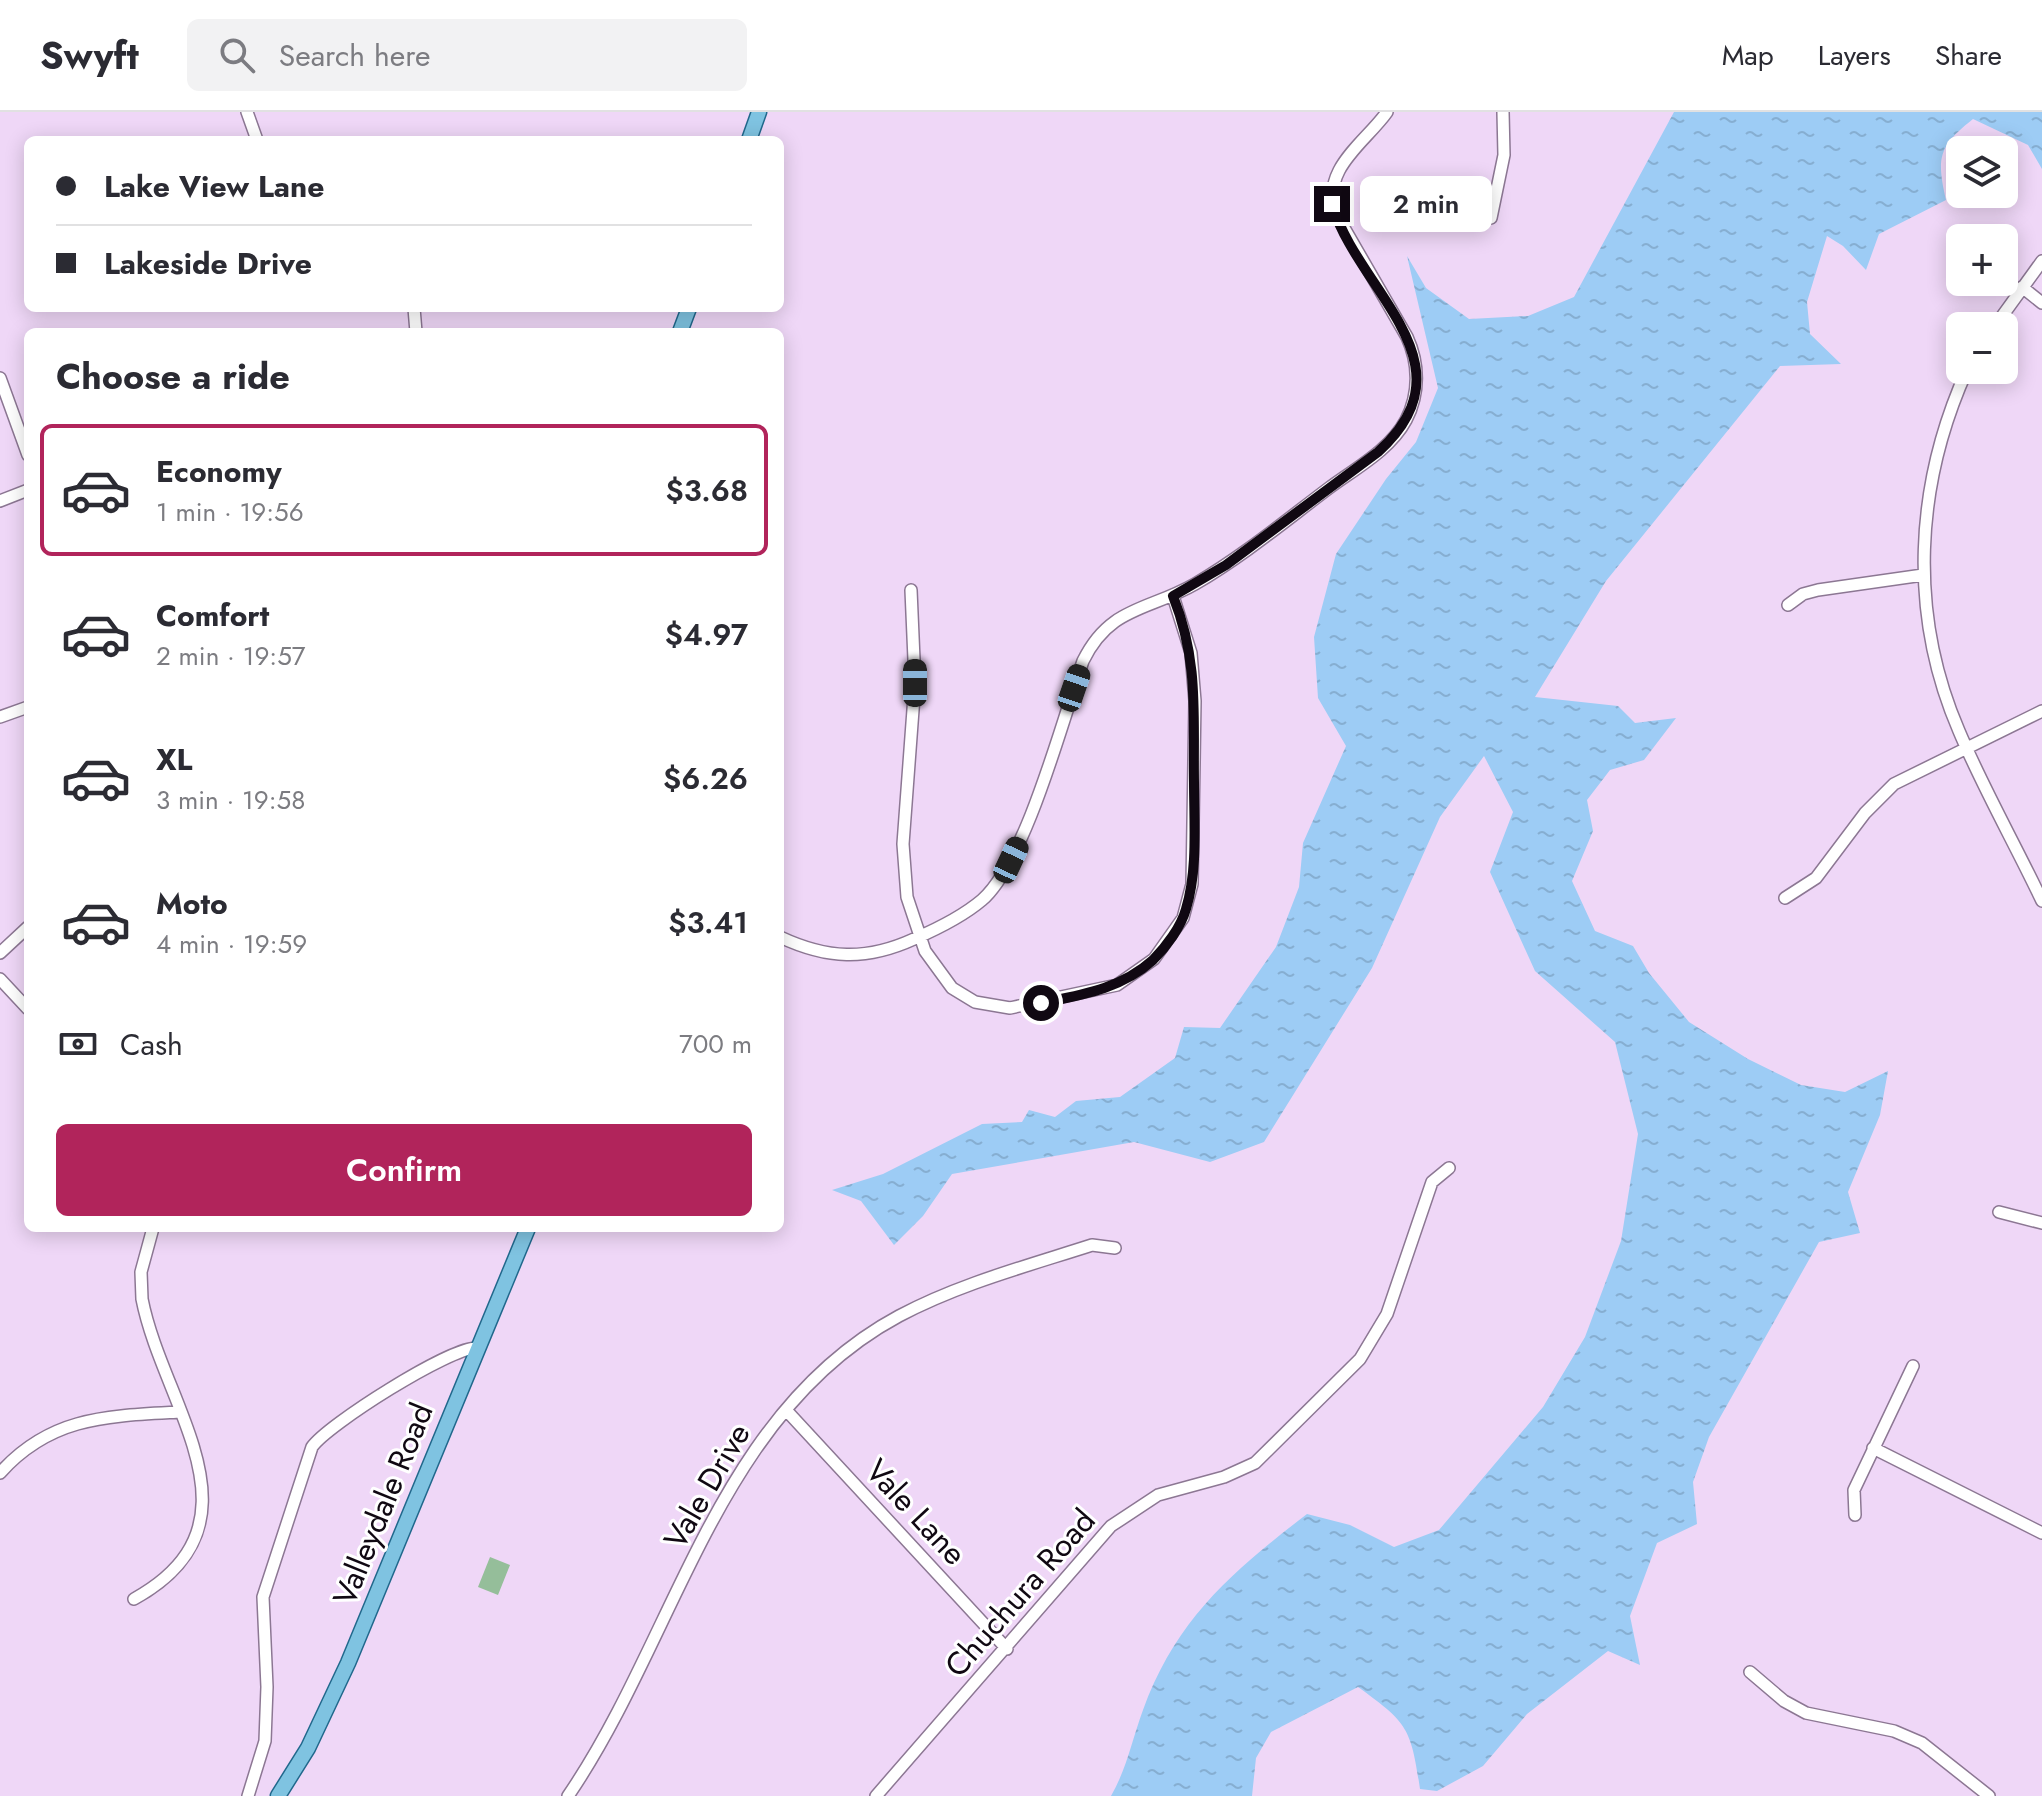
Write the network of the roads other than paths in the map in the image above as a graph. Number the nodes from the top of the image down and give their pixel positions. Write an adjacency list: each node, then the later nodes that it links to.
1 (247, 112): 5 (street)
2 (759, 112): 6 (main road)
3 (1387, 112): 19 (street)
4 (1503, 112): 7 (street)
5 (256, 136)
6 (750, 136)
7 (1491, 218)
8 (2042, 261): 9 (street)
9 (2022, 287): 10 (street); 11 (street)
10 (2042, 303)
11 (2005, 312)
12 (0, 378): 14 (street)
13 (1962, 384): 17 (street)
14 (24, 444)
15 (24, 492): 16 (street)
16 (0, 501)
17 (1923, 575): 20 (street); 24 (street)
18 (911, 590): 28 (street)
19 (1173, 596): 28 (street); 28 (street)
20 (1788, 605)
21 (24, 708): 23 (street)
22 (2042, 711): 24 (street)
23 (0, 717)
24 (1966, 747): 25 (street); 26 (street)
25 (1785, 898)
26 (2042, 901)
27 (24, 931): 30 (street)
28 (920, 937): 29 (street)
29 (784, 939)
30 (0, 953)
31 (0, 979): 32 (street)
32 (24, 1005)
33 (1449, 1168): 48 (street, Chuchura Road)
34 (1999, 1212): 35 (street)
35 (2042, 1223)
36 (152, 1232): 42 (street)
37 (526, 1232): 39 (main road, Valleydale Road)
38 (1115, 1248): 41 (street, Vale Drive)
39 (477, 1348): 50 (street); 51 (main road, Valleydale Road)
40 (1913, 1366): 43 (street)
41 (786, 1410): 48 (street, Vale Lane); 52 (street, Vale Drive)
42 (181, 1412): 44 (street); 47 (street)
43 (1873, 1448): 45 (street); 46 (street)
44 (0, 1473)
45 (1855, 1515)
46 (2042, 1533)
47 (134, 1599)
48 (1007, 1649): 53 (street, Chuchura Road)
49 (1750, 1672): 54 (street)
50 (248, 1796)
51 (278, 1796)
52 (568, 1796)
53 (876, 1796)
54 (1989, 1796)

